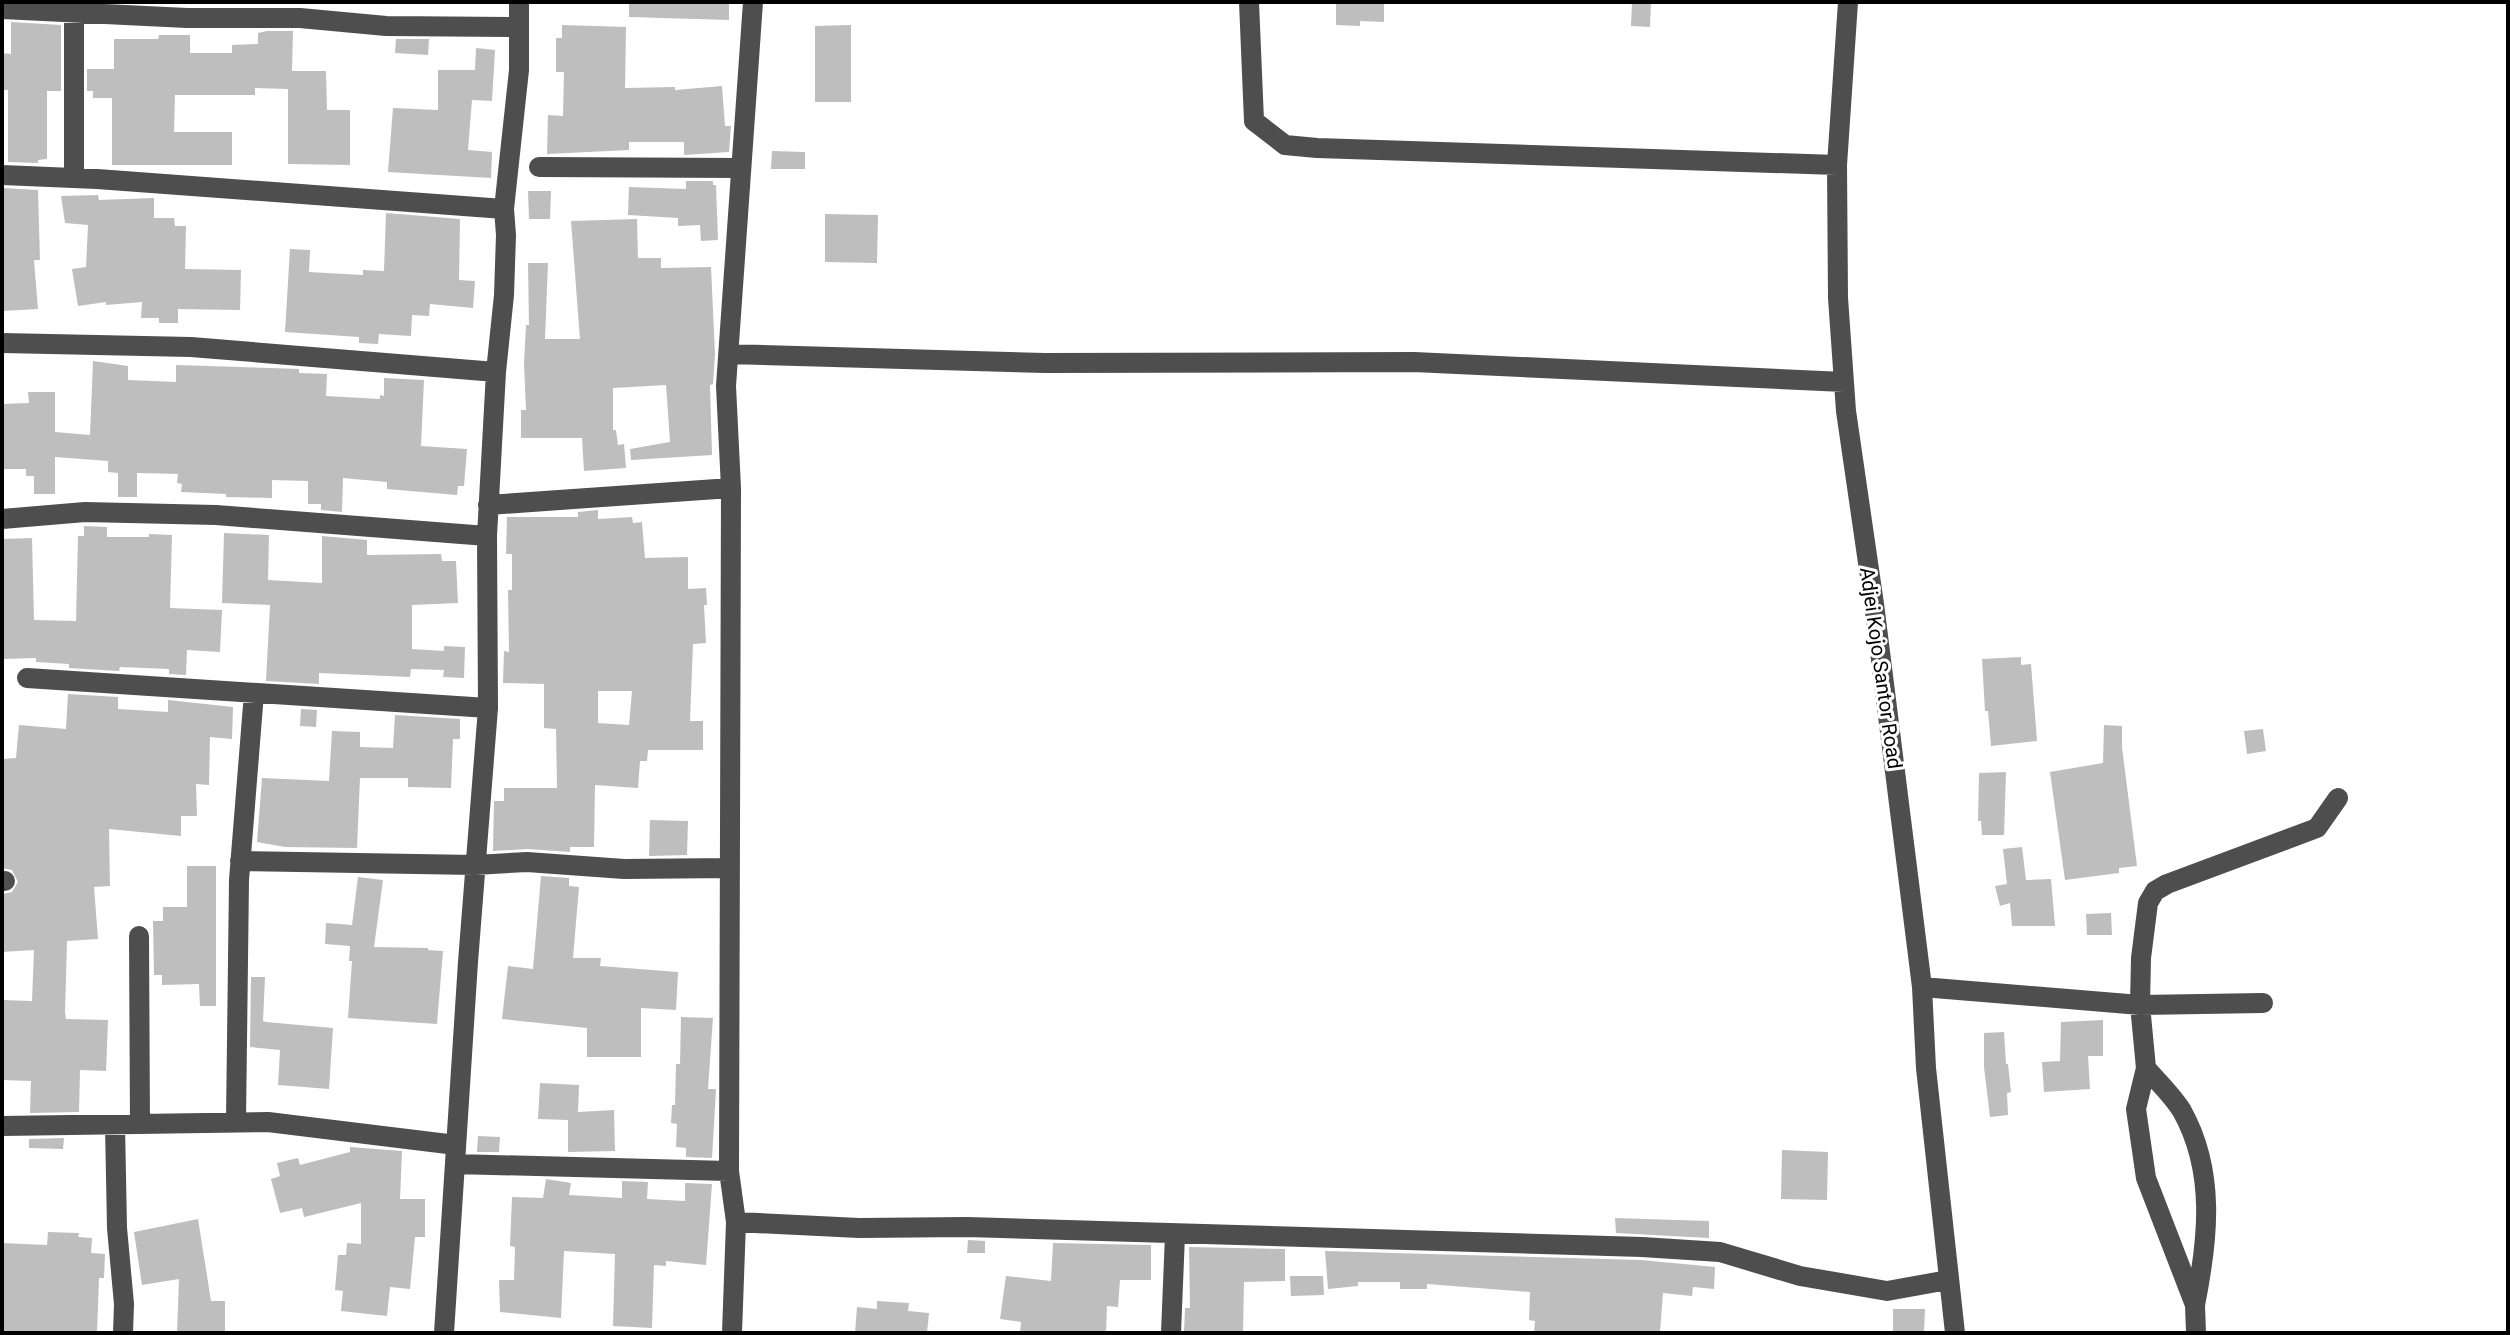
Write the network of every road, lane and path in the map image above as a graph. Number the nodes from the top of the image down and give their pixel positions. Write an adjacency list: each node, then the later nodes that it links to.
1 (519, 2): 7 (street)
2 (753, 2): 10 (street)
3 (1249, 2): 8 (street)
4 (1848, 2): 8 (street, Adjei Kojo Santor Road)
5 (73, 7): 6 (street); 7 (street); 12 (street)
6 (2, 9)
7 (518, 27): 13 (street)
8 (1837, 165): 17 (street, Adjei Kojo Santor Road)
9 (539, 167): 10 (street)
10 (740, 168): 15 (street)
11 (2, 175): 12 (street)
12 (74, 178): 13 (street)
13 (504, 209): 16 (street)
14 (2, 343): 16 (street)
15 (729, 354): 17 (street); 18 (street)
16 (496, 372): 19 (street)
17 (1844, 382): 30 (street, Adjei Kojo Santor Road)
18 (731, 488): 19 (street); 28 (street)
19 (488, 505): 21 (street)
20 (2, 519): 21 (street)
21 (487, 536): 24 (street)
22 (27, 678): 23 (street)
23 (254, 693): 24 (street); 26 (street)
24 (488, 708): 27 (street)
25 (2338, 798): 32 (street)
26 (240, 861): 27 (street); 34 (street)
27 (475, 865): 28 (street); 38 (street)
28 (730, 868): 39 (street)
29 (139, 936): 35 (street)
30 (1922, 987): 32 (street); 42 (street, Adjei Kojo Santor Road)
31 (2263, 1003): 32 (street)
32 (2140, 1005): 33 (street)
33 (2146, 1068): 43 (street); 43 (street)
34 (236, 1121): 35 (street); 38 (street)
35 (140, 1124): 36 (street)
36 (115, 1125): 37 (street); 44 (street)
37 (2, 1126)
38 (456, 1155): 39 (street); 45 (street)
39 (729, 1171): 40 (street)
40 (736, 1222): 41 (street); 46 (street)
41 (1175, 1235): 42 (street); 47 (street)
42 (1948, 1280): 48 (street, Adjei Kojo Santor Road)
43 (2195, 1305): 49 (street)
44 (123, 1333)
45 (444, 1333)
46 (732, 1333)
47 (1171, 1333)
48 (1955, 1333)
49 (2196, 1333)

